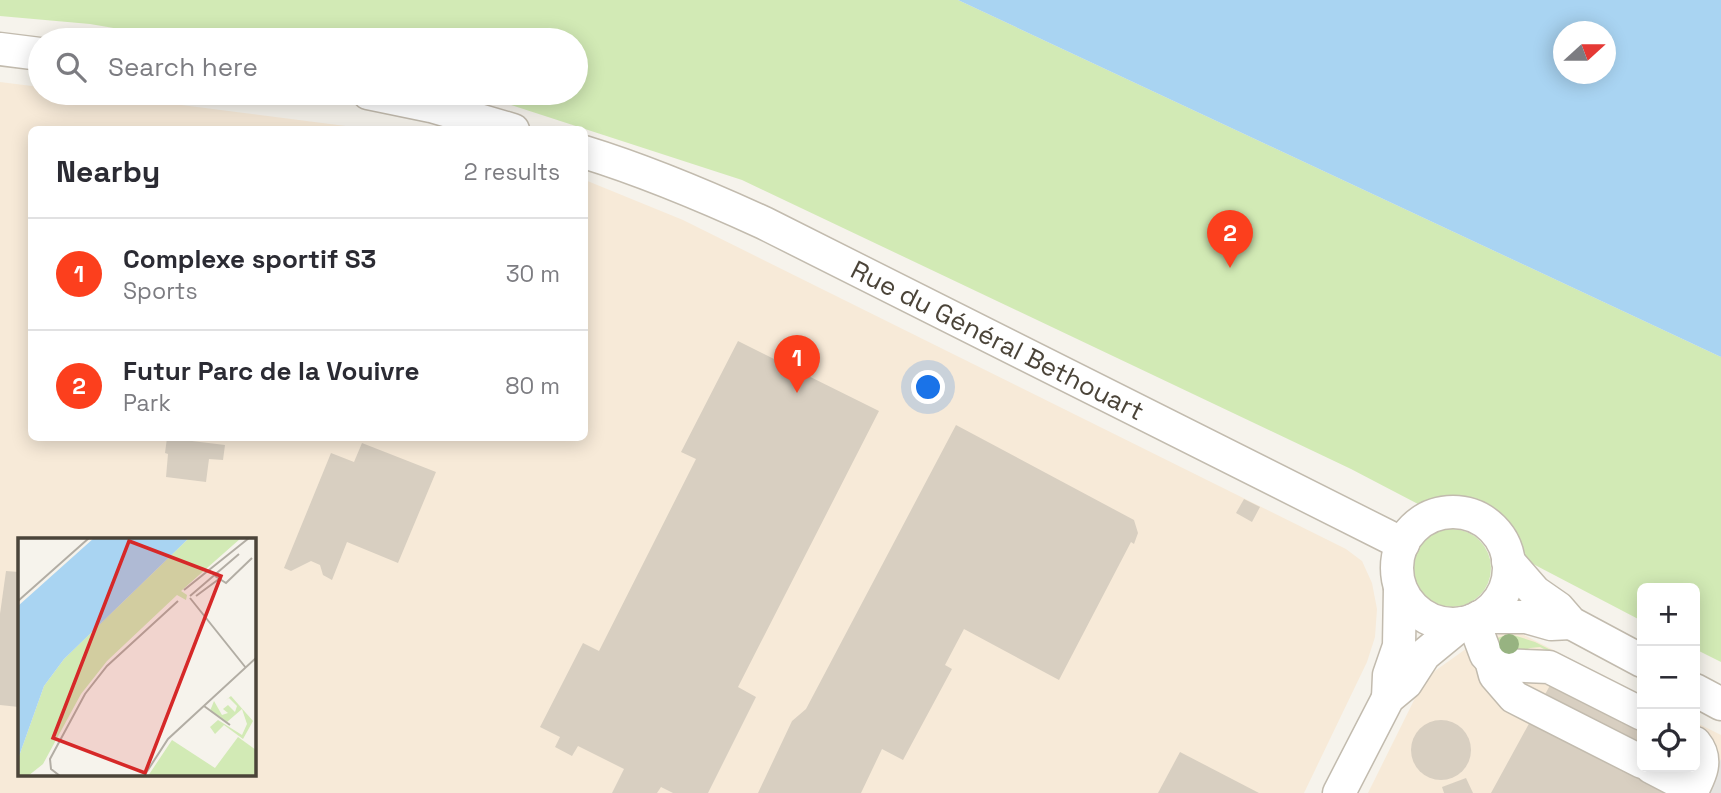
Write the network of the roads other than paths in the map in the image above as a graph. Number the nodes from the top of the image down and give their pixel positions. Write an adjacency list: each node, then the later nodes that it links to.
1 (0, 49): 2 (street)
2 (28, 52)
3 (426, 105): 4 (street)
4 (499, 126)
5 (588, 153): 6 (street, Rue du Général Bethouart)
6 (1403, 544): 7 (street); 8 (street)
7 (1508, 561): 9 (street); 10 (street)
8 (1400, 587): 9 (street); 14 (street)
9 (1472, 620): 10 (street); 12 (street); 14 (street)
10 (1571, 623): 11 (street)
11 (1637, 659)
12 (1491, 660): 16 (street); 18 (street)
13 (1700, 693): 15 (street)
14 (1388, 698): 21 (street)
15 (1721, 704)
16 (1637, 711)
17 (1706, 755): 20 (street)
18 (1637, 759)
19 (1660, 772): 20 (street)
20 (1692, 791)
21 (1339, 793)

